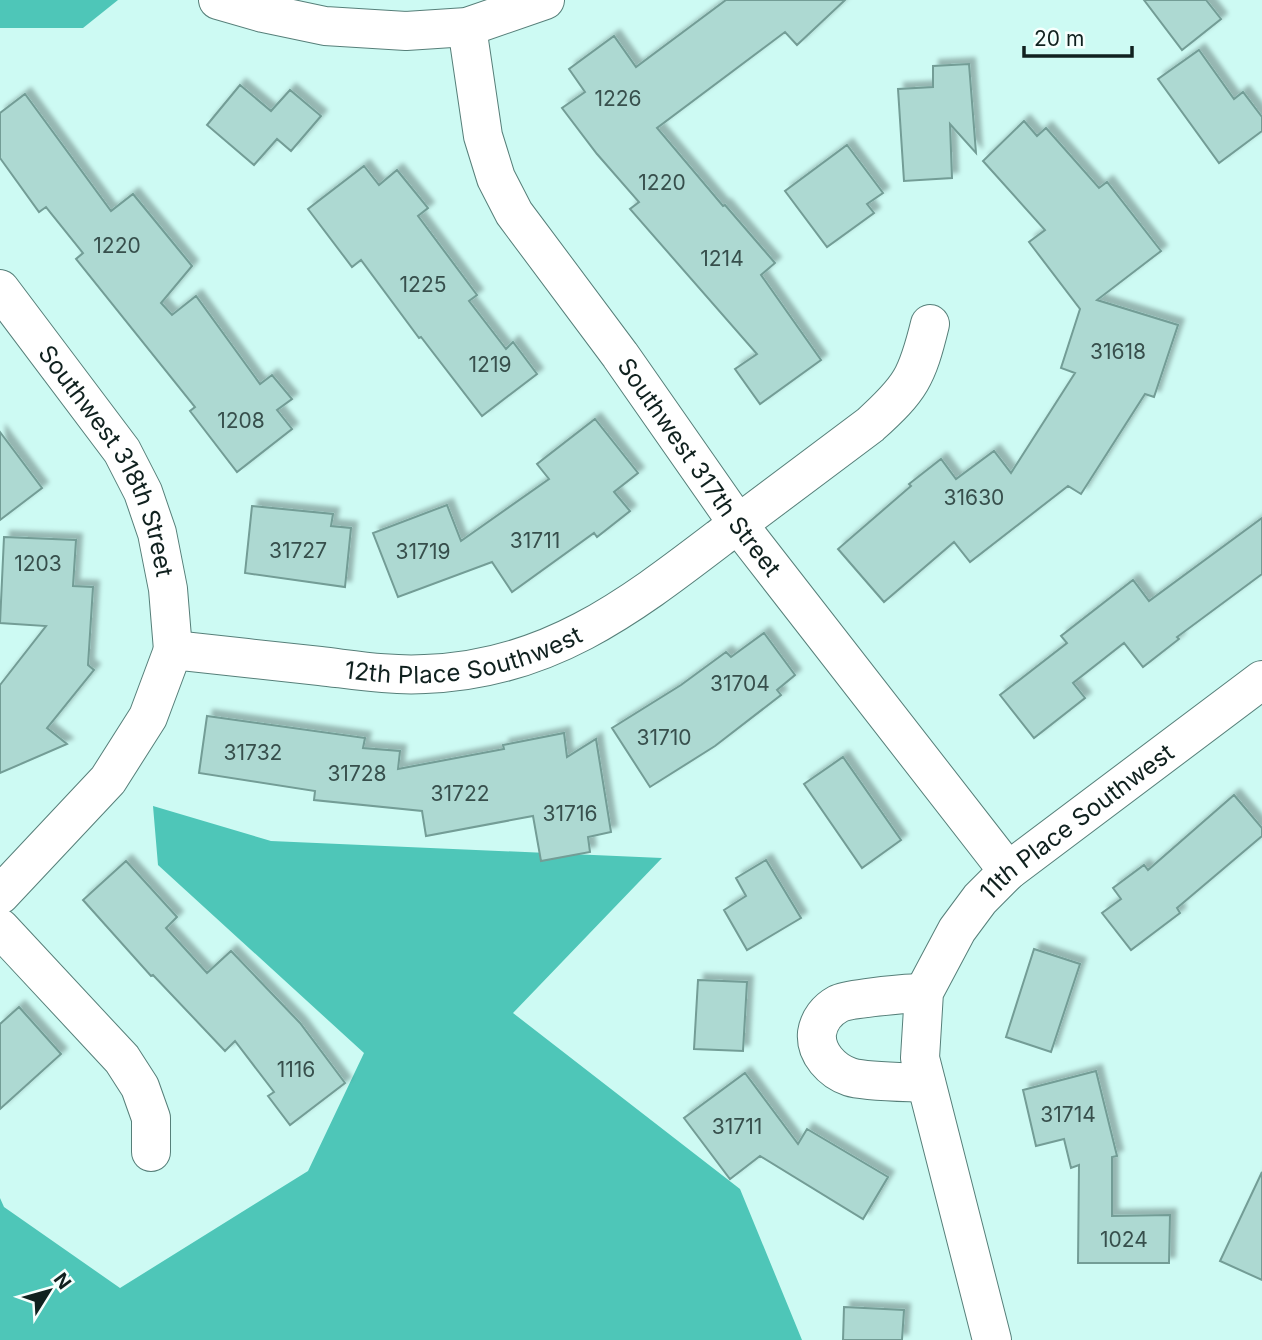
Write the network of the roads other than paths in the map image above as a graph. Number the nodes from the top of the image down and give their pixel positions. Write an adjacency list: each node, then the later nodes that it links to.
1 (218, 0): 3 (street)
2 (545, 0): 3 (street)
3 (467, 27): 6 (street, Southwest 317th Street)
4 (0, 289): 7 (street, Southwest 318th Street)
5 (930, 324): 6 (street, 12th Place Southwest)
6 (738, 524): 7 (street, 12th Place Southwest); 9 (street, Southwest 317th Street)
7 (173, 650): 10 (street)
8 (1257, 695): 9 (street, 11th Place Southwest)
9 (1008, 871): 12 (street, 11th Place Southwest)
10 (0, 895)
11 (0, 928): 14 (street)
12 (924, 992): 13 (street, 11th Place Southwest); 13 (street)
13 (926, 1083): 15 (street, 11th Place Southwest)
14 (151, 1152)
15 (992, 1340)

